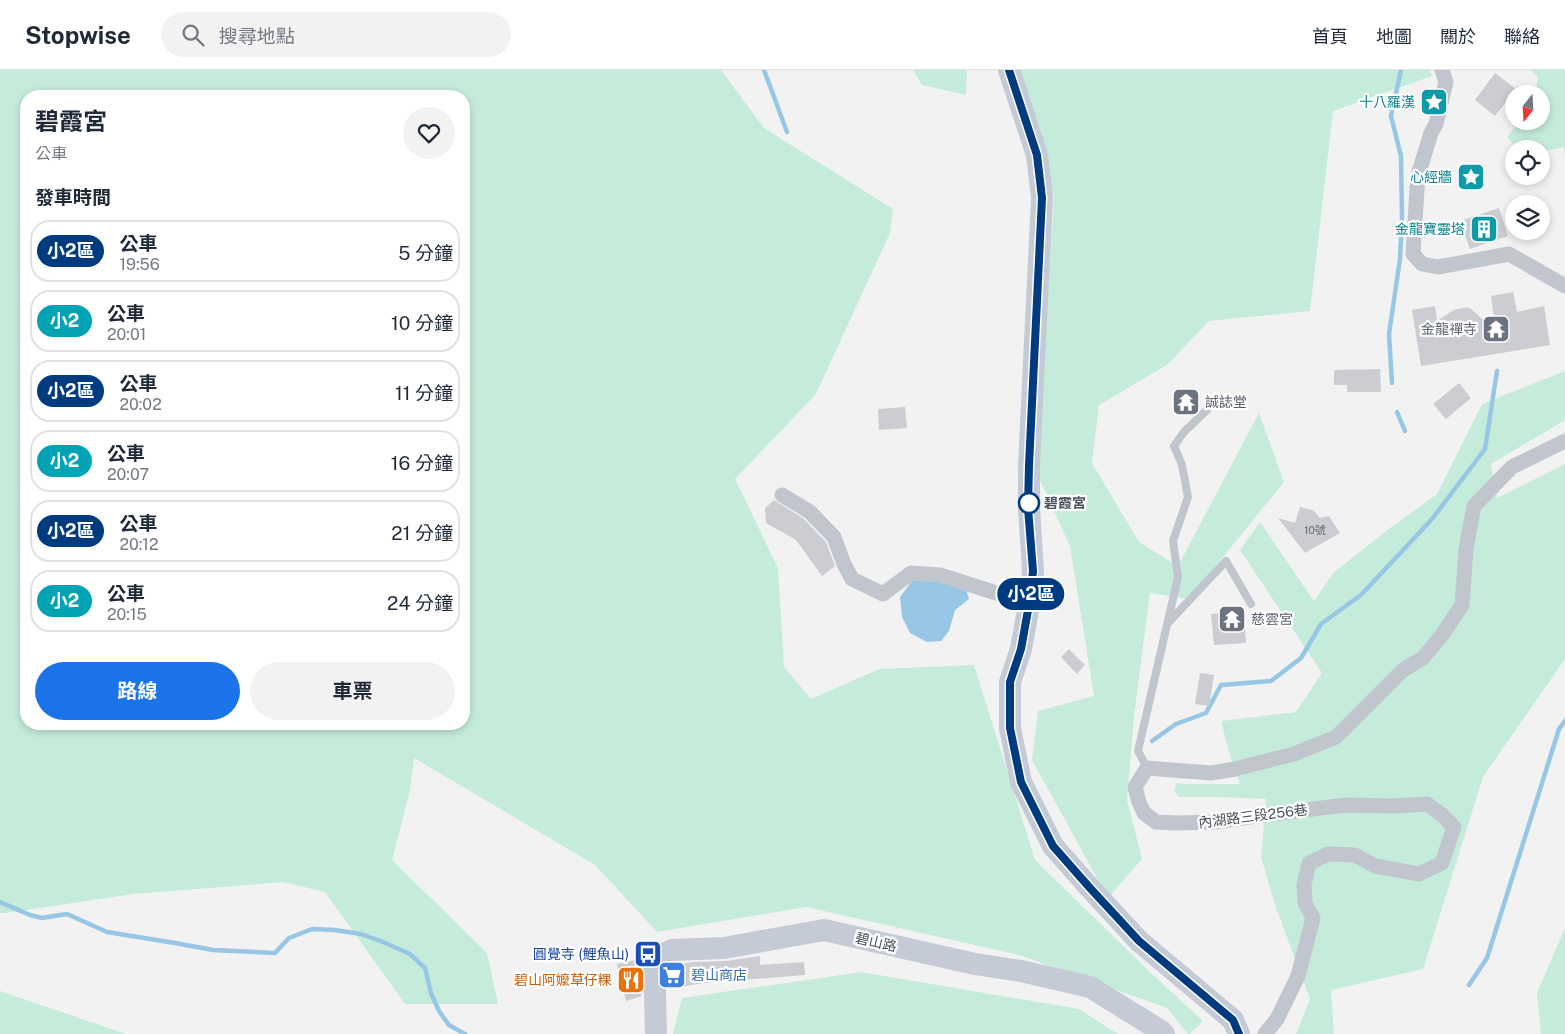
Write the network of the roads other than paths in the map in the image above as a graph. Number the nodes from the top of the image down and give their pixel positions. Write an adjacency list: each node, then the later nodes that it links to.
1 (1009, 70): 7 (street)
2 (1442, 70): 3 (street)
3 (1565, 286)
4 (1208, 409): 9 (lane)
5 (1565, 441): 10 (street)
6 (782, 495): 7 (street)
7 (1032, 582): 15 (street)
8 (1251, 604): 9 (lane)
9 (1168, 624): 10 (lane)
10 (1147, 768): 16 (street, 內湖路三段256巷)
11 (656, 1011): 12 (lane); 13 (street, 碧山路); 14 (street, 碧山路)
12 (647, 1034)
13 (656, 1034)
14 (1164, 1034)
15 (1239, 1034)
16 (1264, 1034)

